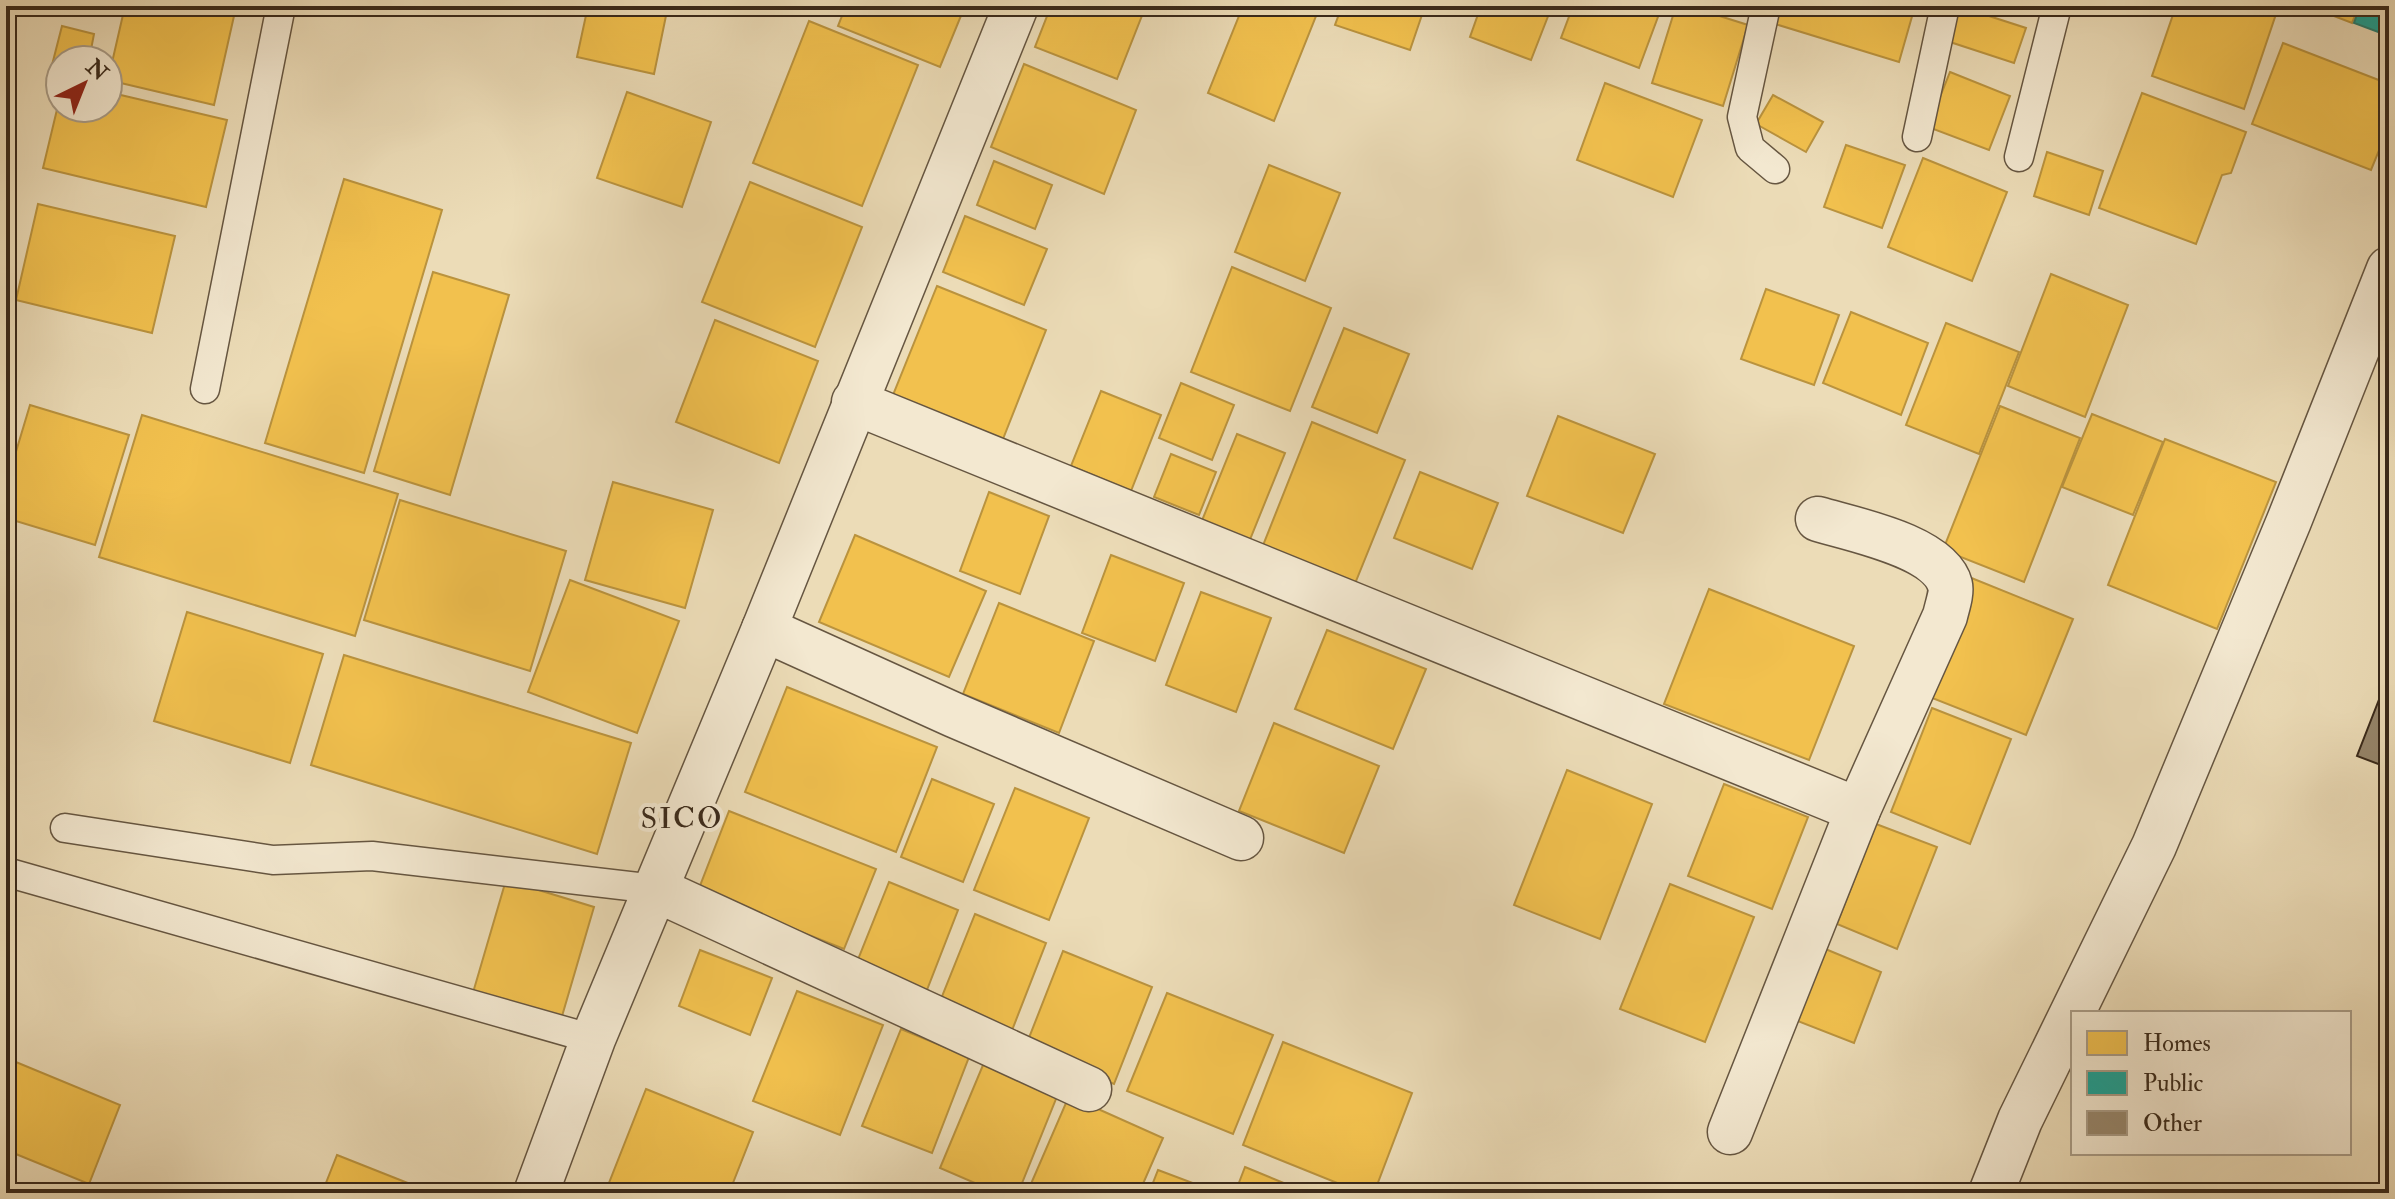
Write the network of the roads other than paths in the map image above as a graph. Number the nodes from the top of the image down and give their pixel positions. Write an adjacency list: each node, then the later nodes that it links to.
1 (281, 6): 10 (lane)
2 (1016, 6): 11 (street)
3 (1766, 6): 8 (lane)
4 (1945, 6): 6 (lane)
5 (2057, 6): 7 (lane)
6 (1917, 137)
7 (2019, 157)
8 (1775, 169)
9 (2389, 269): 19 (street)
10 (205, 389)
11 (854, 402): 13 (street); 14 (street)
12 (1818, 519): 14 (street)
13 (764, 629): 16 (street); 18 (street)
14 (1858, 810): 23 (street)
15 (65, 828): 18 (lane)
16 (1241, 838)
17 (6, 872): 21 (lane)
18 (655, 889): 21 (street); 22 (street)
19 (2073, 1011)
20 (2071, 1016): 25 (street)
21 (593, 1039): 24 (street)
22 (1089, 1089)
23 (1730, 1132)
24 (536, 1193)
25 (1991, 1193)

